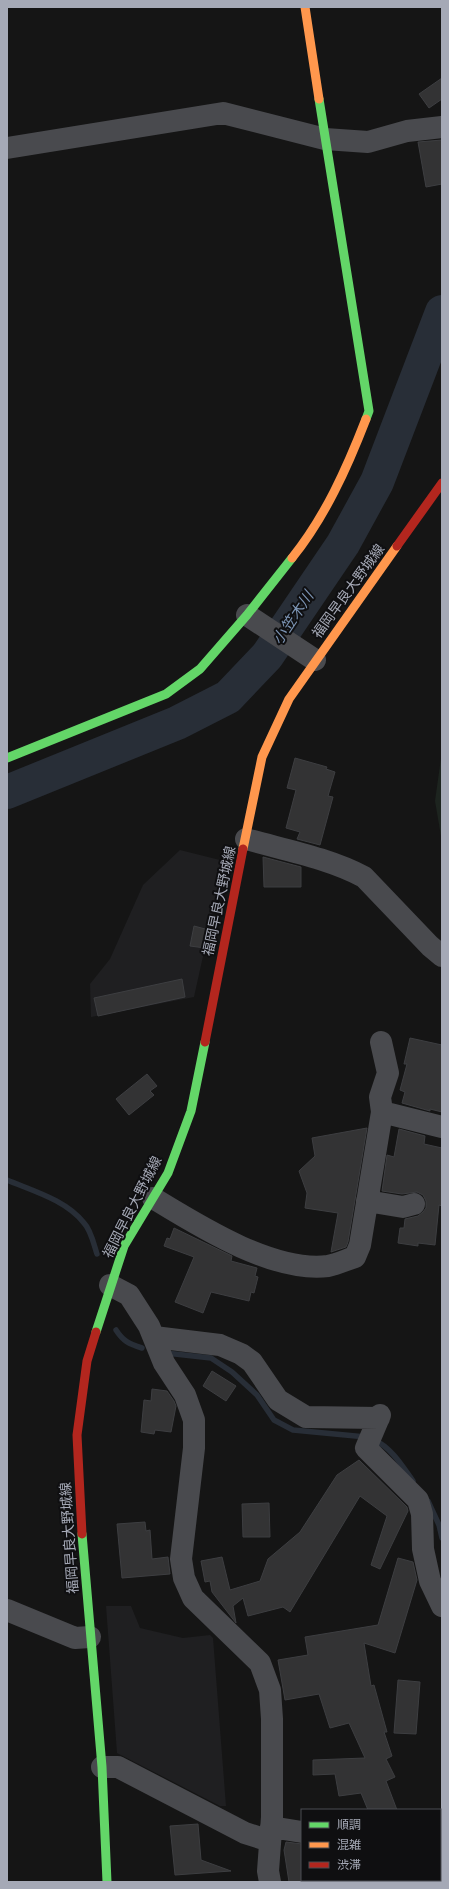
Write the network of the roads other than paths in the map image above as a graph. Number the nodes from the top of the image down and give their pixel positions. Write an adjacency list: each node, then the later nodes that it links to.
1 (305, 7): 3 (main road)
2 (442, 127): 3 (street)
3 (325, 139): 4 (street); 6 (main road)
4 (7, 148)
5 (442, 483): 7 (main road, 福岡早良大野城線)
6 (248, 615): 7 (street); 8 (main road)
7 (315, 660): 9 (main road, 福岡早良大野城線)
8 (7, 758)
9 (246, 839): 10 (street); 14 (main road, 福岡早良大野城線)
10 (442, 956)
11 (380, 1042): 12 (street)
12 (382, 1112): 13 (street); 15 (street)
13 (442, 1127)
14 (153, 1198): 15 (street); 17 (main road, 福岡早良大野城線)
15 (367, 1201): 16 (street)
16 (414, 1204)
17 (110, 1285): 18 (street); 21 (main road, 福岡早良大野城線)
18 (154, 1337): 19 (street); 24 (street)
19 (442, 1606)
20 (7, 1610): 21 (street)
21 (90, 1637): 22 (main road, 福岡早良大野城線)
22 (102, 1768): 24 (street); 25 (main road, 福岡早良大野城線)
23 (301, 1832): 24 (street)
24 (270, 1834): 26 (street)
25 (107, 1882)
26 (270, 1882)

